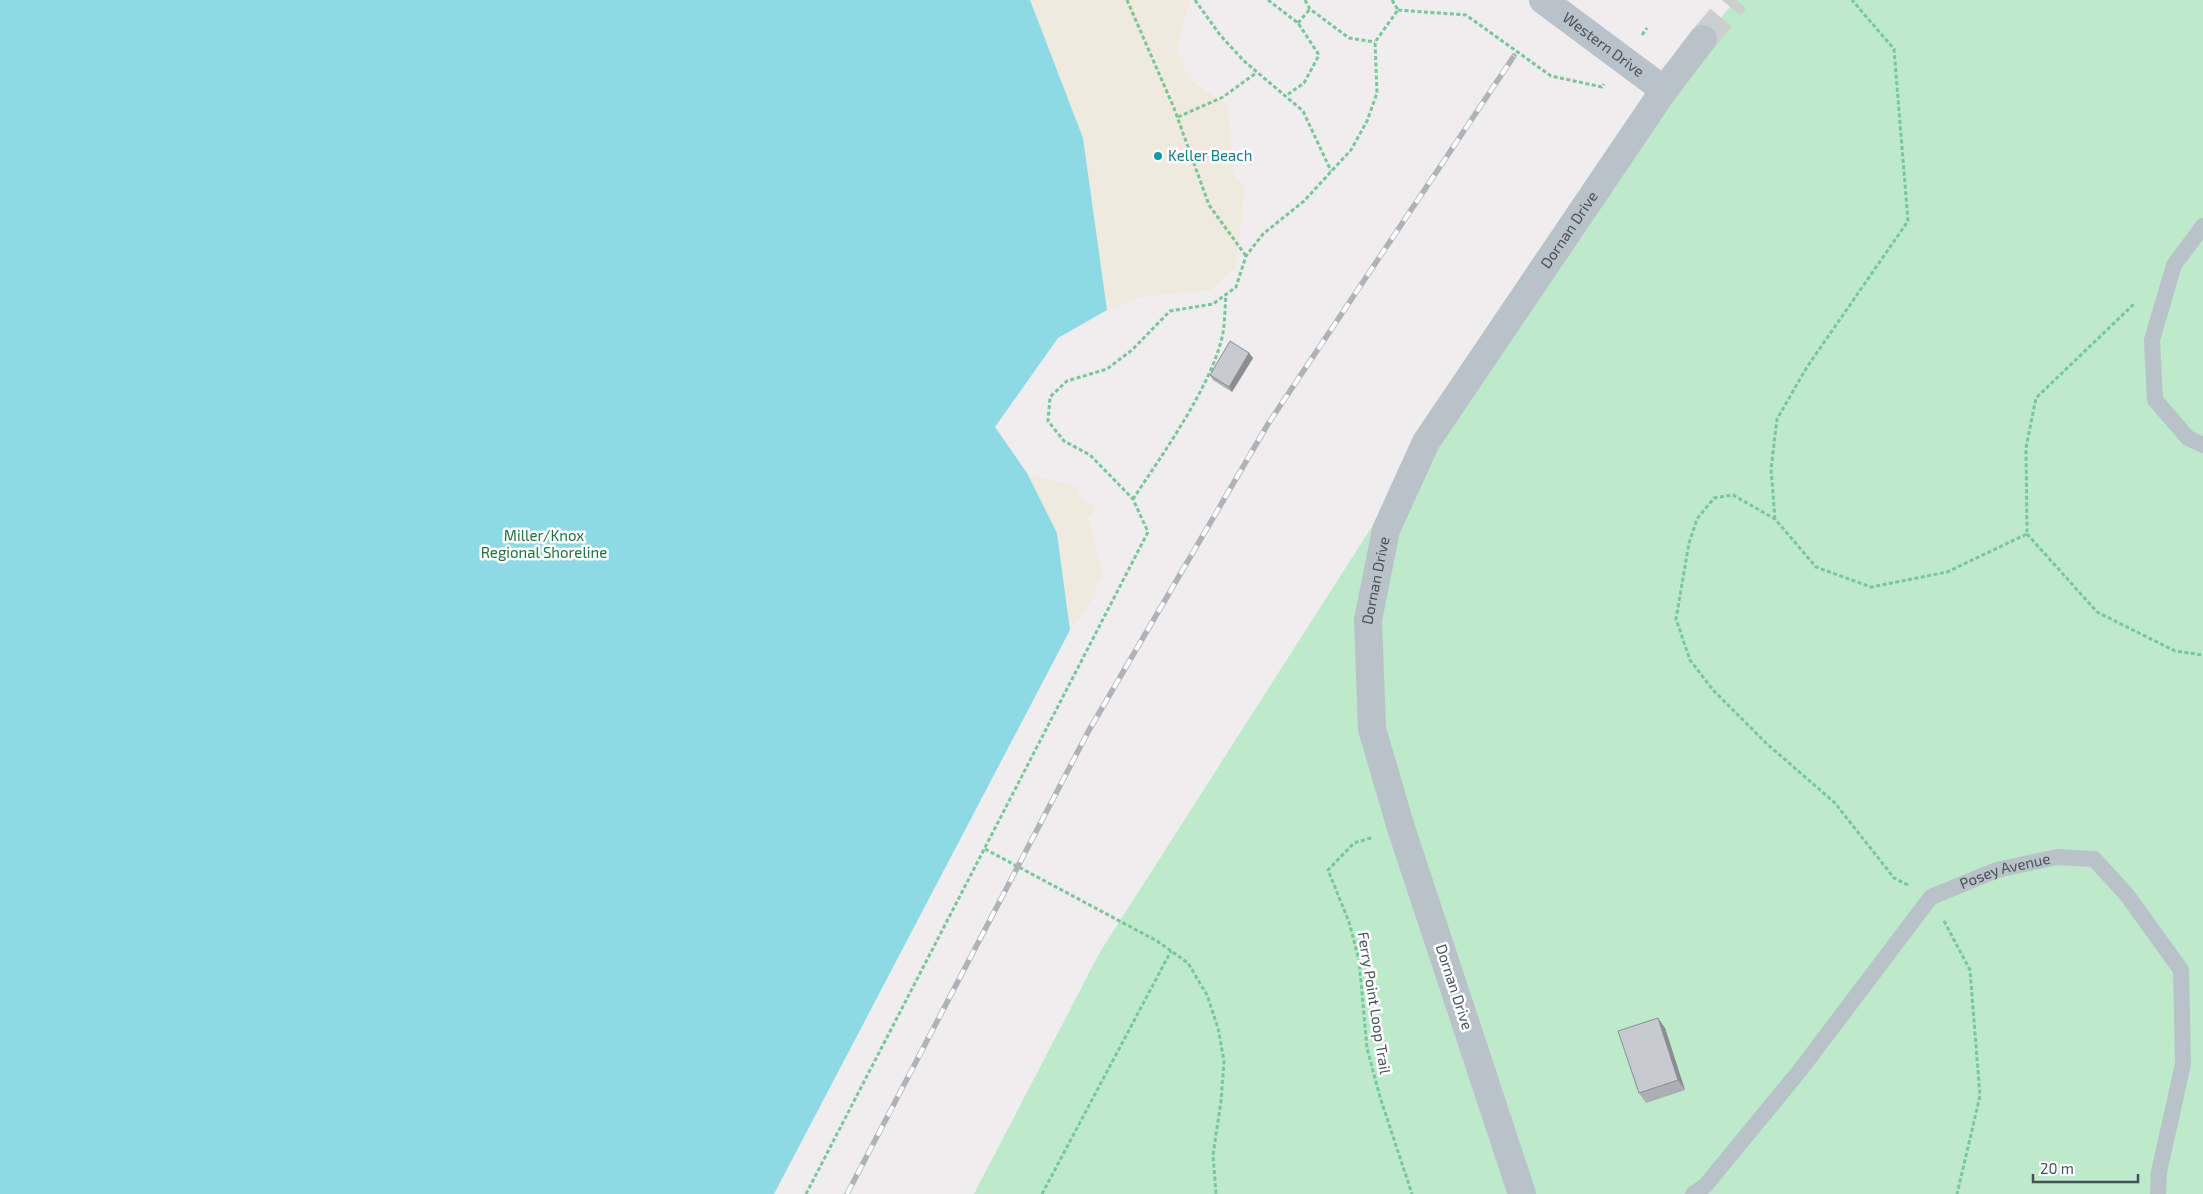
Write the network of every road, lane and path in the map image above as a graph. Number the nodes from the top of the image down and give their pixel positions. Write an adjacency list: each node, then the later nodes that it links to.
1 (1127, 0): 17 (path)
2 (1195, 0): 13 (path)
3 (1268, 0): 10 (path)
4 (1305, 0): 8 (path)
5 (1392, 0): 9 (path)
6 (1543, 0): 15 (street, Western Drive)
7 (1852, 0): 25 (path)
8 (1310, 9): 10 (path); 12 (path)
9 (1398, 10): 12 (path); 14 (path)
10 (1298, 23): 16 (path)
11 (1703, 38): 15 (street, Dornan Drive)
12 (1375, 42): 18 (path)
13 (1256, 73): 16 (path); 17 (path)
14 (1602, 87)
15 (1664, 90): 28 (street, Dornan Drive)
16 (1287, 95): 18 (path)
17 (1178, 117): 20 (path)
18 (1331, 171): 20 (path)
19 (2203, 226): 23 (lane)
20 (1246, 256): 21 (path)
21 (1226, 294): 24 (path); 24 (path)
22 (2139, 299): 26 (path)
23 (2203, 445)
24 (1133, 499): 29 (path)
25 (1775, 519): 26 (path); 30 (path)
26 (2027, 534): 27 (path)
27 (2203, 655)
28 (1401, 828): 35 (path, Ferry Point Loop Trail); 36 (street, Dornan Drive)
29 (985, 849): 31 (path); 32 (path)
30 (1931, 897): 37 (lane); 38 (path); 39 (lane, Posey Avenue)
31 (1171, 951): 33 (path); 34 (path)
32 (806, 1194)
33 (1042, 1194)
34 (1216, 1194)
35 (1412, 1194)
36 (1522, 1194)
37 (1693, 1194)
38 (1958, 1194)
39 (2158, 1194)

